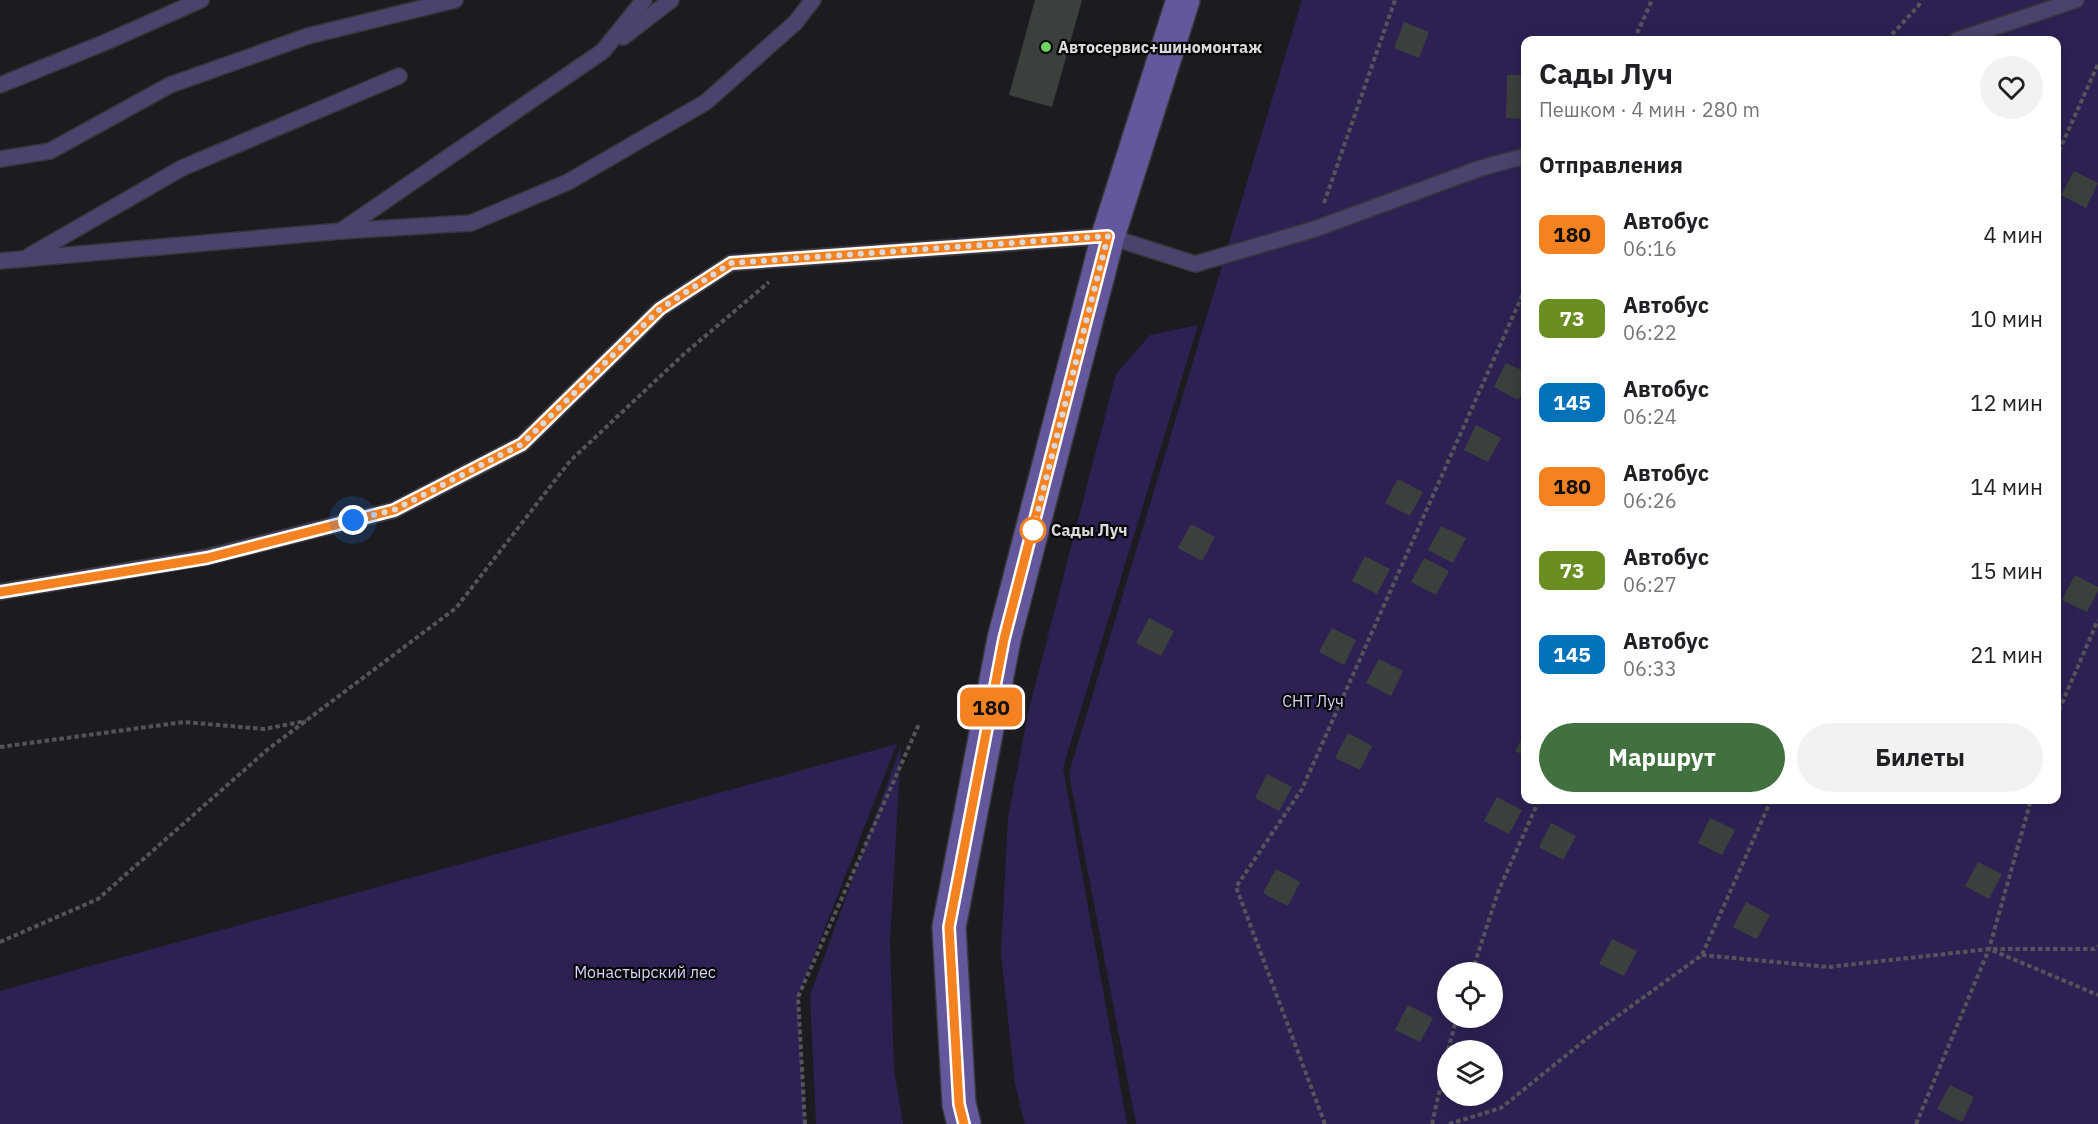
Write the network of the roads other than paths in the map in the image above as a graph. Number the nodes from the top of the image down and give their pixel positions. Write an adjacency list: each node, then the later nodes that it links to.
1 (201, 0): 11 (lane)
2 (455, 0): 13 (lane)
3 (644, 0): 9 (lane)
4 (671, 0): 9 (lane)
5 (813, 0): 14 (lane)
6 (1182, 0): 15 (main road)
7 (2076, 0): 8 (lane)
8 (1969, 36)
9 (603, 51): 14 (lane)
10 (399, 76): 16 (lane)
11 (0, 85)
12 (1521, 157): 15 (lane)
13 (0, 159)
14 (341, 231): 16 (lane)
15 (1108, 236): 18 (lane); 19 (main road)
16 (23, 258): 17 (lane)
17 (0, 261)
18 (0, 592)
19 (964, 1124)

